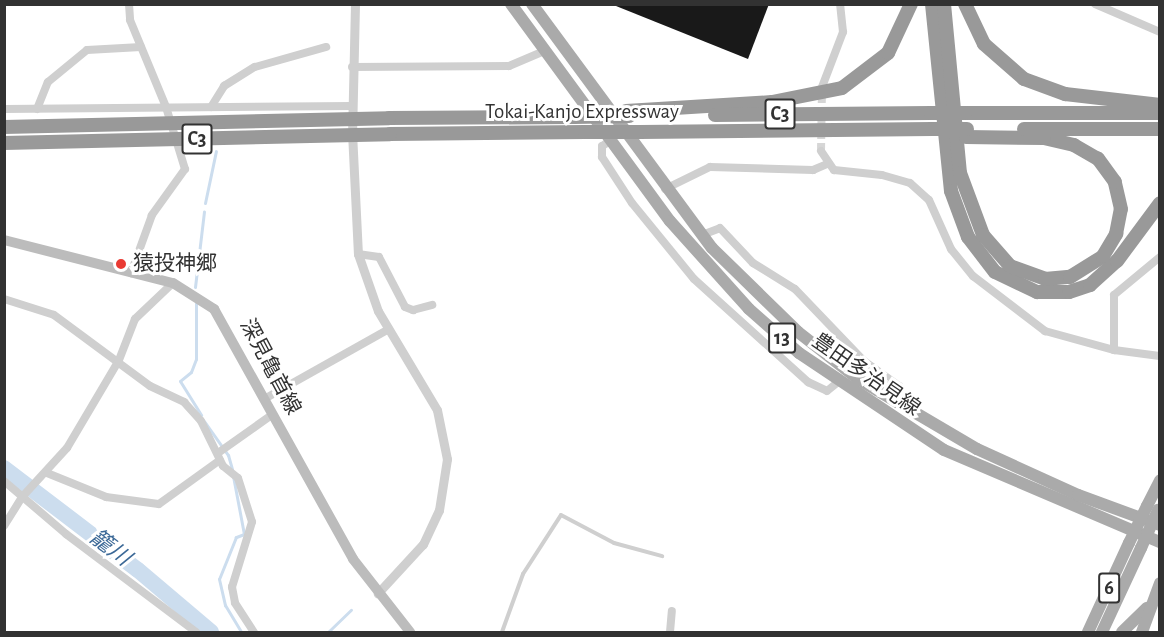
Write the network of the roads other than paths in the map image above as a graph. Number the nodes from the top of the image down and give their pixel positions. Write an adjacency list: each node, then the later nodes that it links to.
1 (129, 4): 12 (street)
2 (355, 4): 15 (street)
3 (511, 4): 14 (main road, 豊田多治見線 / 13)
4 (532, 4): 32 (main road, 豊田多治見線 / 13)
5 (840, 4): 16 (street)
6 (911, 4): 23 (highway)
7 (932, 4): 33 (highway)
8 (944, 4): 27 (highway)
9 (965, 4): 17 (highway)
10 (1095, 4): 11 (street)
11 (1160, 32)
12 (141, 47): 19 (street); 22 (street)
13 (326, 47): 20 (street)
14 (545, 51): 15 (street); 28 (main road, 豊田多治見線 / 13)
15 (352, 67): 18 (street)
16 (822, 87)
17 (1160, 105)
18 (352, 106): 20 (street); 36 (street)
19 (166, 107): 20 (street); 22 (street); 38 (street)
20 (211, 107)
21 (4, 109): 22 (street)
22 (37, 109)
23 (628, 113): 24 (highway, Tokai-Kanjo Expressway / C3, bridge); 25 (highway, Tokai-Kanjo Expressway / C3, bridge)
24 (1160, 113)
25 (4, 127)
26 (1160, 129): 27 (highway, Tokai-Kanjo Expressway / C3)
27 (966, 133): 29 (highway, Tokai-Kanjo Expressway / C3, bridge)
28 (610, 141): 46 (main road, 豊田多治見線 / 13); 46 (street)
29 (4, 142)
30 (821, 151): 31 (street)
31 (827, 164): 32 (street); 43 (street)
32 (665, 189): 34 (main road, 豊田多治見線 / 13)
33 (1160, 203)
34 (702, 235): 48 (main road, 豊田多治見線 / 13); 48 (street)
35 (4, 240): 38 (main road, 深見亀首線)
36 (358, 254): 41 (street); 42 (street)
37 (1160, 256): 43 (street)
38 (131, 273): 39 (main road, 深見亀首線)
39 (173, 283): 45 (street); 47 (main road, 深見亀首線)
40 (4, 299): 45 (street)
41 (432, 305)
42 (389, 329): 47 (street); 62 (street)
43 (1114, 350): 44 (street)
44 (1160, 356)
45 (119, 360): 50 (street); 51 (street)
46 (838, 382): 58 (main road, 豊田多治見線 / 13)
47 (266, 398): 49 (main road, 深見亀首線)
48 (897, 404): 56 (main road, 豊田多治見線 / 13)
49 (273, 414): 50 (street); 62 (main road, 深見亀首線)
50 (221, 457): 51 (street); 66 (street)
51 (46, 475): 54 (street)
52 (1160, 480): 55 (main road, 6)
53 (4, 481): 54 (street)
54 (23, 496): 57 (street); 65 (street)
55 (1155, 508): 59 (main road, 6, bridge)
56 (1160, 525)
57 (4, 526)
58 (1160, 542)
59 (1135, 545): 70 (main road, 6); 71 (main road, 6)
60 (662, 556): 68 (lane)
61 (1160, 583): 63 (main road)
62 (378, 593): 67 (main road, 深見亀首線)
63 (1154, 597): 72 (main road); 73 (main road)
64 (672, 611): 69 (street)
65 (196, 633)
66 (254, 633)
67 (410, 633)
68 (502, 633)
69 (670, 633)
70 (1088, 633)
71 (1102, 633)
72 (1122, 633)
73 (1142, 633)

